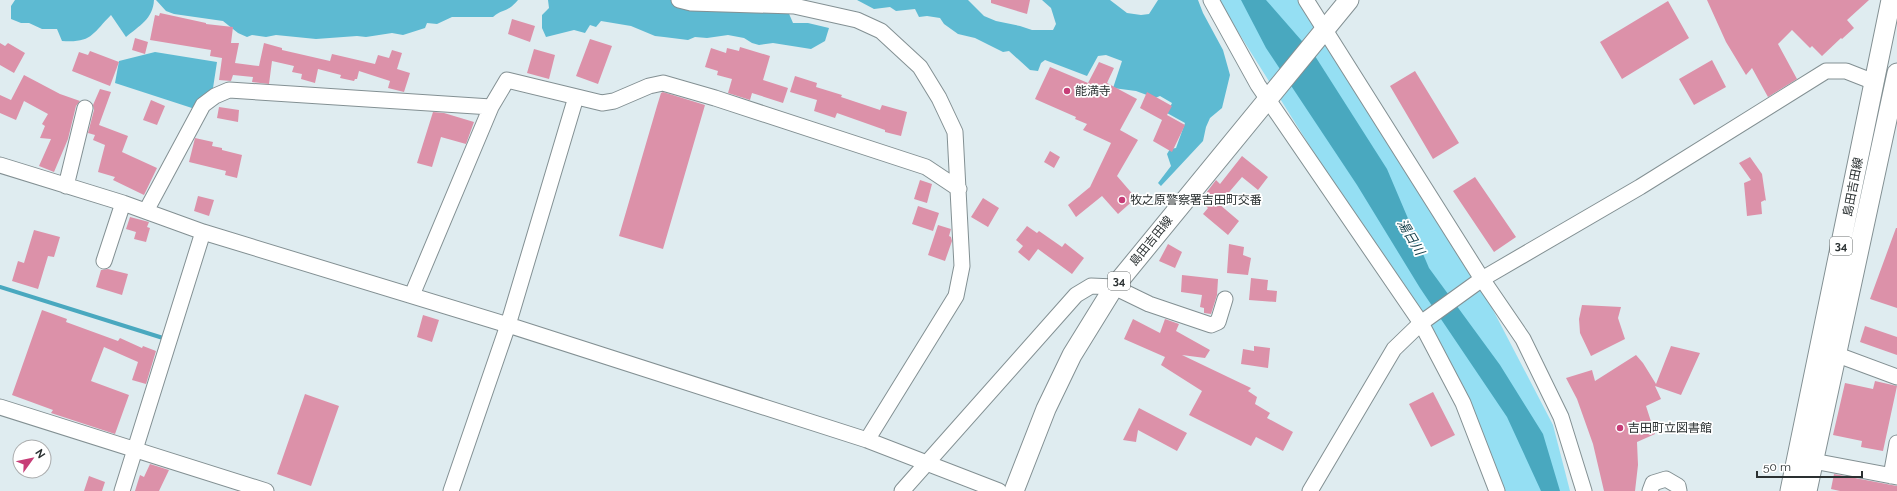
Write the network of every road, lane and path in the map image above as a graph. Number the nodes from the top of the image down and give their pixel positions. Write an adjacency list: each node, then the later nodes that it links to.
1 (679, 0): 15 (street)
2 (1211, 0): 10 (street)
3 (1306, 0): 6 (street)
4 (1349, 0): 6 (main road, 島田吉田線 / 34)
5 (1891, 0): 8 (main road, 島田吉田線 / 34)
6 (1324, 30): 10 (main road, 島田吉田線 / 34); 20 (street)
7 (1897, 73): 26 (main road, 島田吉田線 / 34)
8 (1874, 82): 20 (street); 46 (main road, 島田吉田線 / 34)
9 (576, 97): 11 (street); 15 (street); 25 (street)
10 (1267, 98): 21 (main road, 島田吉田線 / 34); 24 (street)
11 (491, 107): 17 (street); 22 (street)
12 (85, 108): 14 (street)
13 (0, 165): 14 (street)
14 (66, 186): 16 (street)
15 (959, 189): 29 (street)
16 (123, 203): 17 (street); 19 (street)
17 (146, 211): 18 (street)
18 (203, 232): 22 (street); 31 (street)
19 (104, 261)
20 (1482, 279): 24 (street); 43 (street)
21 (1114, 287): 23 (street); 33 (street); 40 (main road, 島田吉田線 / 34)
22 (412, 295): 25 (street)
23 (1225, 299)
24 (1421, 323): 41 (street); 42 (street)
25 (508, 325): 29 (street); 37 (street)
26 (1835, 354): 27 (street); 32 (main road, 島田吉田線 / 34)
27 (1897, 377)
28 (0, 406): 31 (street)
29 (867, 440): 33 (street)
30 (1897, 443): 34 (street)
31 (135, 449): 35 (street); 36 (street)
32 (1813, 461): 34 (street); 47 (main road, 島田吉田線 / 34)
33 (926, 462): 38 (street); 39 (street)
34 (1894, 477)
35 (122, 491)
36 (266, 491)
37 (451, 491)
38 (902, 491)
39 (998, 491)
40 (1014, 491)
41 (1310, 491)
42 (1497, 491)
43 (1584, 491)
44 (1650, 491): 45 (street)
45 (1679, 491)
46 (1790, 491)
47 (1807, 491)

